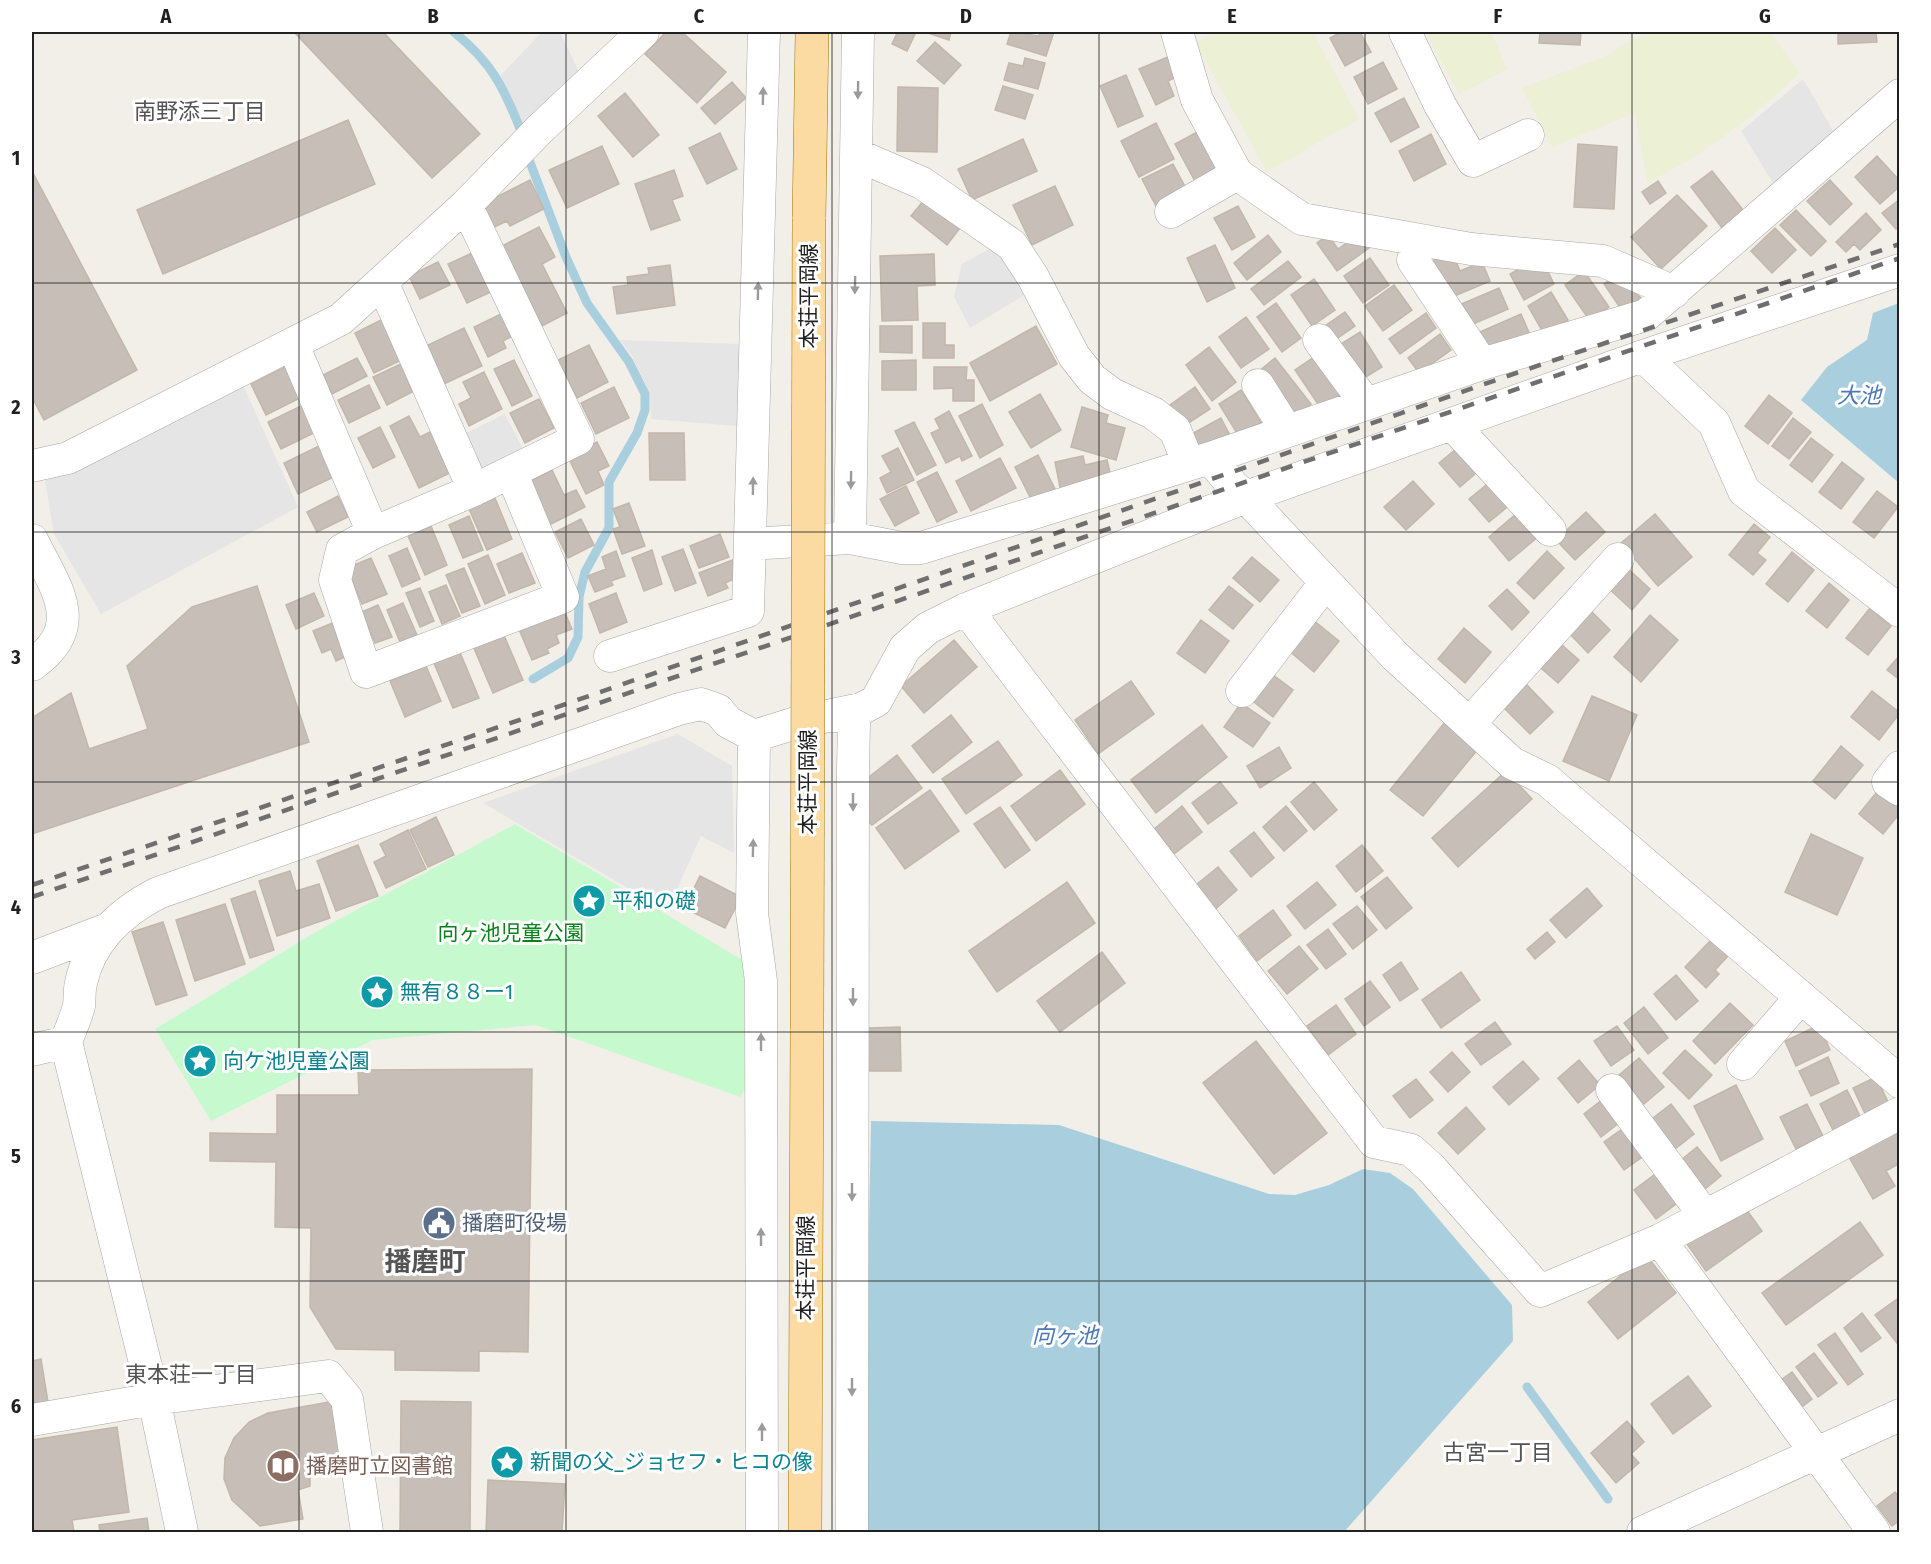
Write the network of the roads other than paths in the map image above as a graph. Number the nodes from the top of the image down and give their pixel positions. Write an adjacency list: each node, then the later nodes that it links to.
1 (643, 32): 11 (street)
2 (764, 32): 34 (street, one-way to 2)
3 (812, 32): 68 (main road, 本荘平岡線, bridge)
4 (858, 32): 9 (street, one-way to 9)
5 (1177, 32): 10 (street)
6 (1405, 32): 8 (street)
7 (1899, 95): 16 (street)
8 (1528, 135)
9 (857, 155): 25 (street); 32 (street, one-way to 32)
10 (1237, 174): 12 (street); 16 (street)
11 (466, 205): 15 (street); 27 (street)
12 (1171, 212)
13 (1413, 260): 20 (street)
14 (1899, 270): 19 (street)
15 (382, 282): 18 (street); 28 (street)
16 (1674, 292): 20 (street)
17 (1319, 340): 22 (street)
18 (294, 345): 26 (street); 31 (street)
19 (1643, 356): 23 (street); 38 (street)
20 (1482, 364): 22 (street)
21 (1258, 385): 24 (street)
22 (1366, 404): 24 (street)
23 (1452, 424): 29 (street); 30 (street)
24 (1287, 431): 25 (street)
25 (1199, 460): 29 (street); 32 (street)
26 (32, 466)
27 (512, 472): 28 (street); 31 (street)
28 (474, 489): 31 (street)
29 (1246, 497): 36 (street); 37 (street)
30 (1550, 530)
31 (373, 533)
32 (850, 538): 34 (street)
33 (32, 540): 40 (street)
34 (751, 544): 39 (street)
35 (1618, 559): 44 (street)
36 (1326, 582): 42 (street); 44 (street)
37 (966, 609): 41 (street); 60 (street)
38 (1899, 611)
39 (610, 656)
40 (32, 665)
41 (892, 670): 43 (street); 47 (street)
42 (1242, 691)
43 (828, 716): 45 (street); 47 (street)
44 (1470, 724): 52 (street)
45 (754, 736): 49 (street); 67 (street, one-way to 45)
46 (1899, 767): 48 (street)
47 (853, 770): 69 (street, one-way to 69)
48 (1899, 790)
49 (108, 929): 50 (street); 51 (street)
50 (41, 955): 51 (street)
51 (87, 967): 53 (street)
52 (1801, 997): 55 (street); 56 (street)
53 (66, 1042): 54 (street); 61 (street)
54 (32, 1050)
55 (1743, 1064)
56 (1899, 1082)
57 (1612, 1090): 59 (street)
58 (1899, 1113): 59 (street)
59 (1706, 1216): 60 (street)
60 (1660, 1240): 64 (street)
61 (154, 1399): 63 (street); 65 (street); 66 (street)
62 (1899, 1415): 64 (street)
63 (32, 1420)
64 (1818, 1452): 70 (street); 71 (street)
65 (182, 1533)
66 (367, 1533)
67 (762, 1533)
68 (805, 1533)
69 (852, 1533)
70 (1643, 1533)
71 (1874, 1533)

